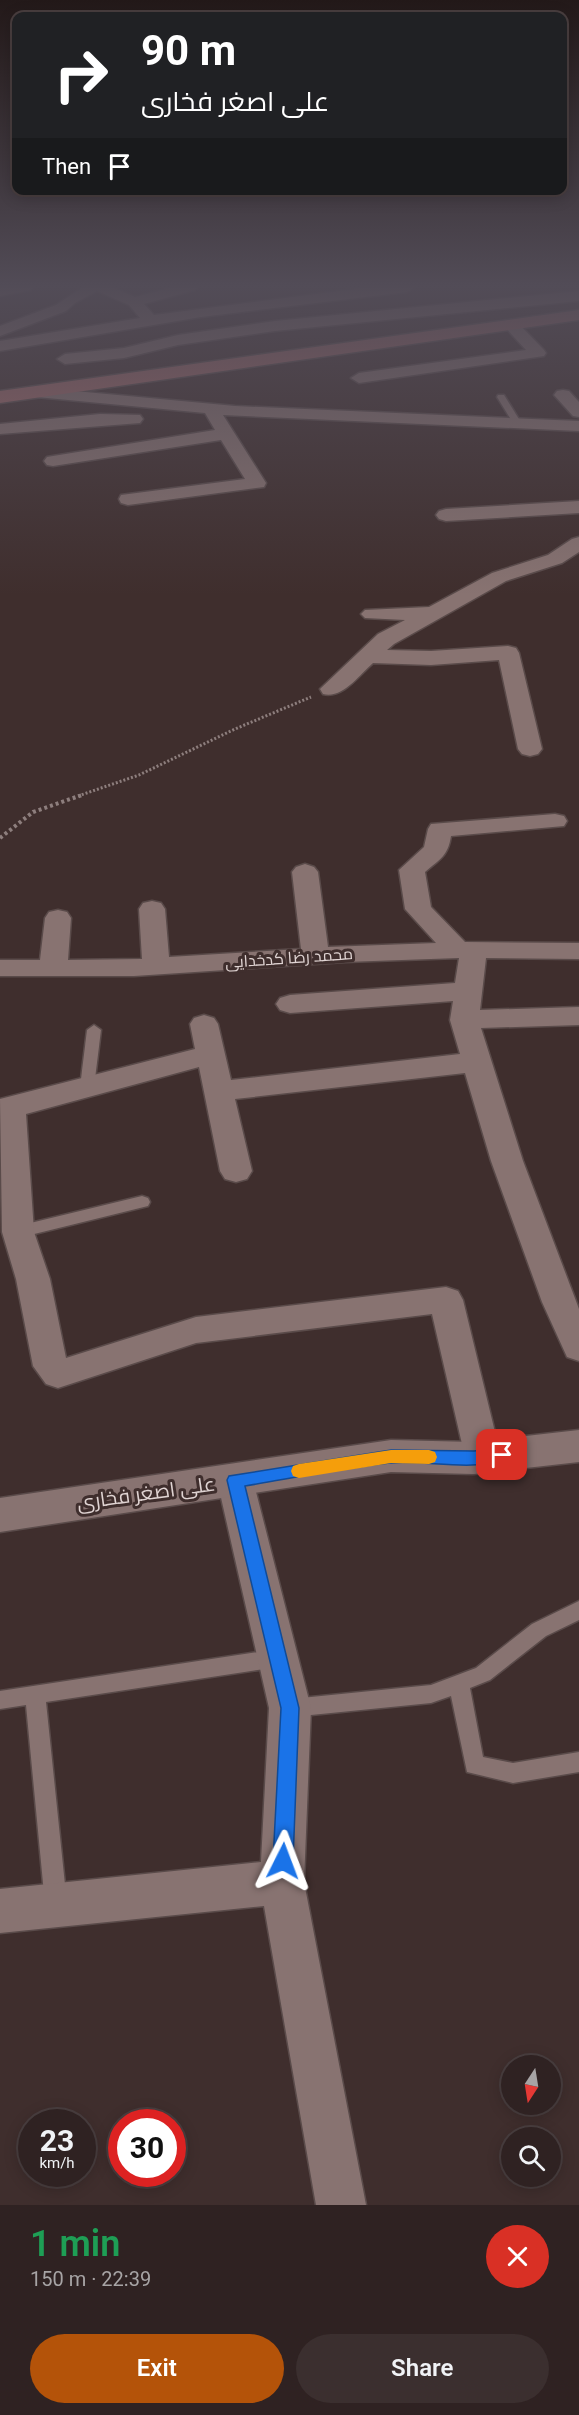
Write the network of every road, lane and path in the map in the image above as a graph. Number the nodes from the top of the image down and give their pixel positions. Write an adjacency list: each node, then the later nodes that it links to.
1 (46, 390): 2 (main road)
2 (32, 392): 4 (main road); 7 (street)
3 (563, 395): 6 (street)
4 (0, 397)
5 (501, 397): 8 (lane)
6 (579, 412)
7 (217, 421): 8 (street); 10 (street); 11 (street); 12 (street)
8 (518, 424): 9 (street)
9 (579, 426)
10 (0, 429)
11 (53, 461)
12 (128, 499)
13 (579, 507): 14 (street)
14 (446, 515)
15 (578, 546): 16 (street)
16 (434, 613): 17 (street); 18 (street)
17 (372, 614)
18 (368, 656): 19 (street); 20 (street)
19 (331, 689): 22 (path)
20 (530, 749)
21 (555, 821): 26 (street)
22 (0, 838)
23 (305, 872): 28 (street)
24 (152, 909): 29 (street)
25 (58, 918): 31 (street)
26 (466, 950): 27 (street, محمد رضا کدخدایی); 28 (street, محمد رضا کدخدایی); 33 (street)
27 (579, 951)
28 (316, 956): 29 (street, محمد رضا کدخدایی)
29 (156, 966): 31 (street, محمد رضا کدخدایی)
30 (0, 968): 31 (street, محمد رضا کدخدایی)
31 (53, 968)
32 (290, 1004): 33 (street)
33 (466, 1006): 34 (street); 38 (street)
34 (579, 1016)
35 (204, 1024): 37 (street)
36 (94, 1030): 39 (lane)
37 (210, 1054): 39 (street); 40 (street)
38 (477, 1062): 40 (street); 45 (street)
39 (87, 1088): 41 (street)
40 (219, 1091): 42 (street)
41 (6, 1108): 44 (street)
42 (236, 1171)
43 (142, 1202): 44 (lane)
44 (18, 1232): 47 (street)
45 (579, 1348)
46 (579, 1446): 47 (street, علی اصغر فخاری)
47 (483, 1457): 48 (street, علی اصغر فخاری)
48 (235, 1480): 49 (street, علی اصغر فخاری); 51 (street)
49 (0, 1515)
50 (579, 1610): 52 (lane)
51 (278, 1658): 53 (lane); 55 (street)
52 (459, 1683): 55 (lane); 56 (lane)
53 (35, 1695): 54 (lane); 58 (lane)
54 (0, 1700)
55 (290, 1708): 57 (street)
56 (579, 1762)
57 (282, 1882): 58 (street); 60 (street)
58 (56, 1905): 59 (street)
59 (0, 1911)
60 (341, 2205)

